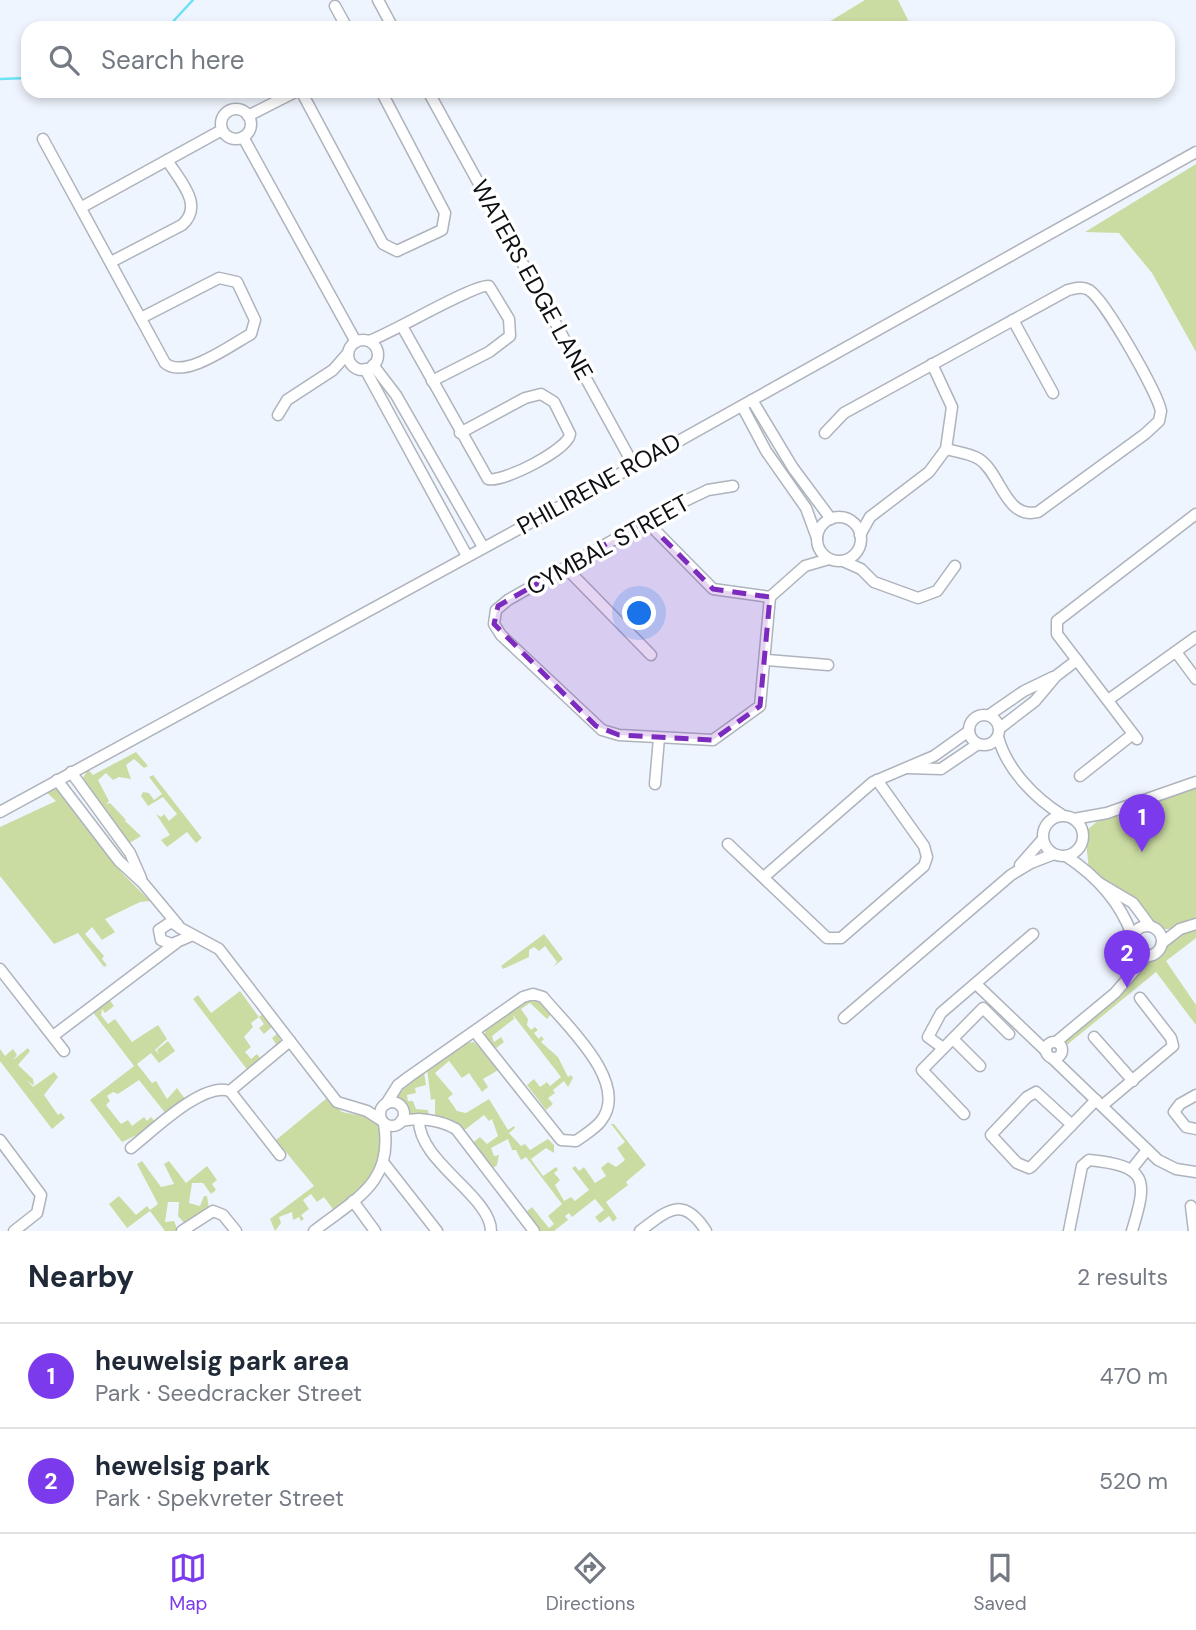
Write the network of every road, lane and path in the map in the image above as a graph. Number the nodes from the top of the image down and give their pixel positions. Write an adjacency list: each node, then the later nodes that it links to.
1 (378, 0): 4 (street)
2 (335, 6): 3 (street)
3 (343, 21)
4 (389, 21)
5 (276, 98): 9 (street)
6 (303, 98): 7 (street)
7 (385, 98)
8 (435, 98): 34 (street, WATERS EDGE LANE)
9 (248, 116): 10 (street); 11 (street)
10 (222, 130): 11 (street); 14 (street)
11 (243, 137): 20 (street)
12 (43, 139): 15 (street)
13 (1196, 152): 28 (street, PHILIRENE ROAD)
14 (167, 160): 15 (street); 16 (street)
15 (82, 207): 16 (street)
16 (111, 262): 17 (street)
17 (141, 318): 17 (street)
18 (1013, 320): 23 (street); 27 (street); 32 (street)
19 (398, 330): 21 (street); 26 (street); 26 (street)
20 (356, 341): 21 (street); 22 (street)
21 (373, 345): 24 (street)
22 (348, 353): 24 (street); 25 (street)
23 (932, 364): 31 (street); 32 (street)
24 (364, 367): 25 (street); 37 (street); 38 (street)
25 (333, 370): 29 (street)
26 (432, 381): 30 (street)
27 (1053, 393)
28 (747, 403): 33 (street); 34 (street, PHILIRENE ROAD); 35 (street)
29 (278, 415)
30 (460, 433): 30 (street)
31 (825, 433)
32 (946, 449): 40 (street)
33 (789, 462): 35 (street); 41 (street)
34 (634, 466): 46 (street, PHILIRENE ROAD)
35 (778, 469): 45 (street)
36 (733, 486): 43 (street, CYMBAL STREET)
37 (453, 494): 38 (street); 46 (street)
38 (438, 502): 48 (street)
39 (1196, 514): 60 (street)
40 (870, 517): 42 (street); 44 (street)
41 (831, 519): 42 (street); 45 (street)
42 (850, 520): 44 (street)
43 (646, 522): 53 (street, CYMBAL STREET); 55 (street)
44 (860, 535): 47 (street)
45 (817, 542): 49 (street); 51 (street)
46 (483, 547): 48 (street, PHILIRENE ROAD)
47 (858, 550): 50 (street); 54 (street)
48 (467, 556): 76 (street, PHILIRENE ROAD)
49 (829, 559): 50 (street); 51 (street)
50 (844, 561): 54 (street)
51 (805, 566): 55 (street)
52 (955, 566): 54 (street)
53 (566, 568): 58 (street); 70 (street, CYMBAL STREET)
54 (861, 569)
55 (770, 597): 59 (street)
56 (1196, 638): 57 (street)
57 (1176, 652): 63 (street); 65 (street)
58 (651, 655)
59 (767, 660): 61 (street); 70 (street)
60 (1077, 660): 62 (street); 65 (street)
61 (828, 665)
62 (1056, 676): 64 (street); 66 (street)
63 (1196, 680)
64 (1011, 699): 66 (street); 67 (street)
65 (1108, 700): 77 (street)
66 (1021, 712): 69 (street)
67 (989, 715): 68 (street); 69 (street)
68 (969, 731): 71 (street); 72 (street)
69 (999, 733): 71 (street); 73 (street)
70 (659, 737): 81 (street)
71 (982, 745): 73 (street); 74 (street)
72 (945, 748): 74 (street); 75 (street)
73 (1002, 753): 83 (street)
74 (955, 759): 75 (street)
75 (905, 767): 79 (street)
76 (71, 772): 78 (street, PHILIRENE ROAD); 82 (street)
77 (1080, 776)
78 (57, 780): 84 (street); 85 (street, PHILIRENE ROAD)
79 (877, 780): 98 (street); 98 (street)
80 (1196, 782): 86 (street)
81 (655, 784)
82 (92, 800): 84 (street); 99 (street)
83 (1039, 801): 87 (street); 89 (street)
84 (80, 810): 99 (street)
85 (0, 811)
86 (1107, 813): 88 (street); 90 (street)
87 (1062, 815): 88 (street); 89 (street)
88 (1074, 819): 90 (street)
89 (1044, 827): 91 (street)
90 (1084, 834): 93 (street)
91 (1043, 839): 94 (street); 97 (street)
92 (728, 844): 98 (street)
93 (1081, 846): 95 (street); 96 (street)
94 (1054, 854): 95 (street); 97 (street)
95 (1066, 856): 96 (street)
96 (1090, 872): 100 (street)
97 (1011, 875): 117 (street)
98 (765, 876)
99 (143, 883): 101 (street)
100 (1099, 883): 102 (street); 104 (street)
101 (162, 906): 106 (street); 107 (street)
102 (1125, 918): 104 (street); 109 (street)
103 (1196, 924): 105 (street)
104 (1151, 927): 105 (street); 109 (street); 110 (street)
105 (1180, 929): 110 (street)
106 (160, 932): 107 (street); 107 (street); 112 (street)
107 (178, 934): 112 (street); 123 (street)
108 (1033, 934): 115 (street)
109 (1133, 941): 111 (street); 114 (street)
110 (1161, 943): 111 (street)
111 (1147, 956): 114 (street)
112 (147, 965): 120 (street)
113 (0, 970): 120 (street)
114 (1129, 975): 125 (street)
115 (976, 984): 124 (street); 125 (street)
116 (1140, 998): 128 (street)
117 (844, 1018)
118 (475, 1032): 118 (street); 133 (street)
119 (1009, 1034): 122 (street)
120 (52, 1036): 126 (street)
121 (1094, 1037): 128 (street)
122 (953, 1039): 124 (street); 127 (street)
123 (290, 1041): 129 (street); 133 (street)
124 (943, 1048): 132 (street)
125 (1057, 1050): 131 (street)
126 (64, 1051)
127 (979, 1066)
128 (1133, 1081): 131 (street)
129 (230, 1091): 137 (street); 139 (street)
130 (1196, 1095): 135 (street)
131 (1099, 1102): 134 (street); 138 (street)
132 (964, 1114)
133 (396, 1115): 140 (street); 151 (street); 152 (street)
134 (1072, 1125): 134 (street)
135 (1196, 1129)
136 (0, 1140): 146 (street)
137 (131, 1148)
138 (1147, 1150): 141 (street); 142 (street)
139 (280, 1154)
140 (383, 1163): 143 (street); 150 (street)
141 (1131, 1170): 155 (street); 156 (street)
142 (1196, 1172)
143 (353, 1201): 145 (street); 149 (street)
144 (1191, 1206): 157 (street)
145 (319, 1229)
146 (14, 1231)
147 (182, 1231): 148 (street)
148 (236, 1231)
149 (376, 1231)
150 (437, 1231)
151 (491, 1231)
152 (534, 1231)
153 (640, 1231): 154 (street)
154 (706, 1231)
155 (1069, 1231)
156 (1132, 1231)
157 (1194, 1231)

